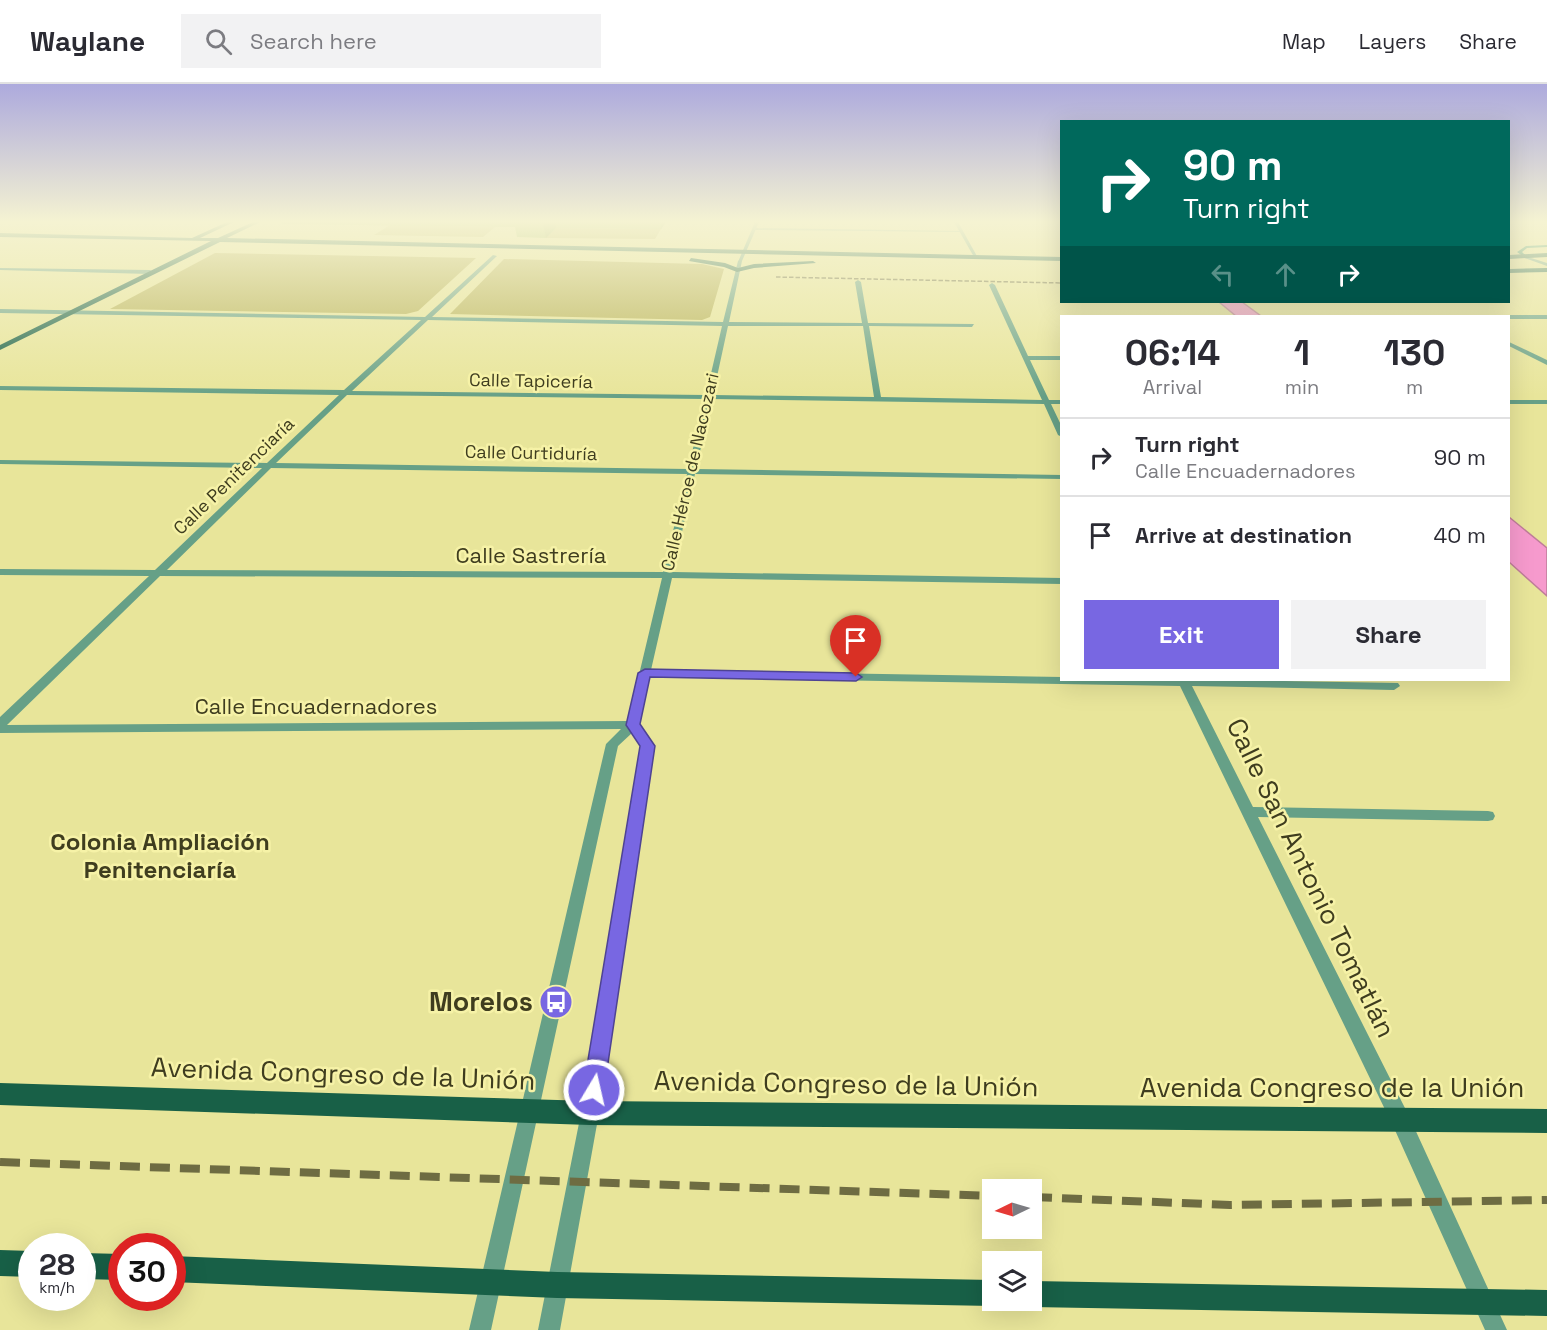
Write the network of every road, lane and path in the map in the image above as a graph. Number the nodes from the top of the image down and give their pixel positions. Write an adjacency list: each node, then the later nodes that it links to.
1 (134, 280): 7 (main road)
2 (469, 280): 10 (street, Calle Penitenciaría)
3 (734, 280): 11 (street, Calle Héroe de Nacozari)
4 (858, 282): 12 (street)
5 (992, 285): 19 (street)
6 (0, 311): 7 (street)
7 (73, 312): 10 (street); 15 (main road)
8 (1510, 317): 9 (street)
9 (1547, 317)
10 (427, 318): 11 (street); 23 (street, Calle Penitenciaría)
11 (724, 324): 12 (street); 24 (street, Calle Héroe de Nacozari)
12 (867, 324): 13 (street); 25 (street)
13 (972, 325)
14 (1510, 345): 17 (street)
15 (0, 348)
16 (1510, 356): 17 (street)
17 (1532, 356): 18 (street); 21 (street)
18 (1547, 356)
19 (1027, 358): 20 (street); 26 (street)
20 (1060, 358)
21 (1547, 363)
22 (0, 388): 23 (street, Calle Tapicería)
23 (344, 394): 24 (street, Calle Tapicería); 32 (street, Calle Penitenciaría)
24 (707, 398): 25 (street, Calle Tapicería); 33 (street, Calle Héroe de Nacozari)
25 (878, 399): 26 (street, Calle Tapicería)
26 (1046, 402): 27 (street, Calle Tapicería); 30 (street)
27 (1060, 402)
28 (1510, 402): 29 (street)
29 (1547, 402)
30 (1060, 431)
31 (0, 462): 32 (street, Calle Curtiduría)
32 (268, 466): 33 (street, Calle Curtiduría); 36 (street, Calle Penitenciaría)
33 (691, 471): 34 (street, Calle Curtiduría); 37 (street, Calle Héroe de Nacozari)
34 (1060, 477)
35 (0, 572): 36 (street, Calle Sastrería)
36 (158, 572): 37 (street, Calle Sastrería); 43 (street, Calle Penitenciaría)
37 (667, 575): 38 (street, Calle Sastrería); 39 (street, Calle Héroe de Nacozari)
38 (1060, 581)
39 (645, 673): 40 (street); 44 (street, Calle Héroe de Nacozari)
40 (1060, 679)
41 (1184, 681): 42 (street); 46 (street, Calle San Antonio Tomatlán)
42 (1394, 687)
43 (0, 724)
44 (633, 725): 45 (street, Calle Encuadernadores); 49 (street); 50 (street)
45 (0, 729)
46 (1248, 812): 47 (street); 51 (street, Calle San Antonio Tomatlán)
47 (1488, 816)
48 (0, 1094): 49 (main road, Avenida Congreso de la Unión)
49 (528, 1111): 50 (main road, Avenida Congreso de la Unión); 56 (street)
50 (590, 1113): 51 (main road, Avenida Congreso de la Unión); 57 (street)
51 (1401, 1121): 52 (main road, Avenida Congreso de la Unión); 60 (street, Calle San Antonio Tomatlán)
52 (1547, 1121)
53 (0, 1263): 54 (main road)
54 (18, 1264)
55 (186, 1270): 56 (main road)
56 (491, 1282): 57 (main road); 62 (street)
57 (557, 1285): 58 (main road); 63 (street)
58 (982, 1293)
59 (1042, 1294): 60 (main road)
60 (1483, 1303): 61 (main road); 64 (street, Calle San Antonio Tomatlán)
61 (1547, 1304)
62 (480, 1330)
63 (549, 1330)
64 (1496, 1330)

